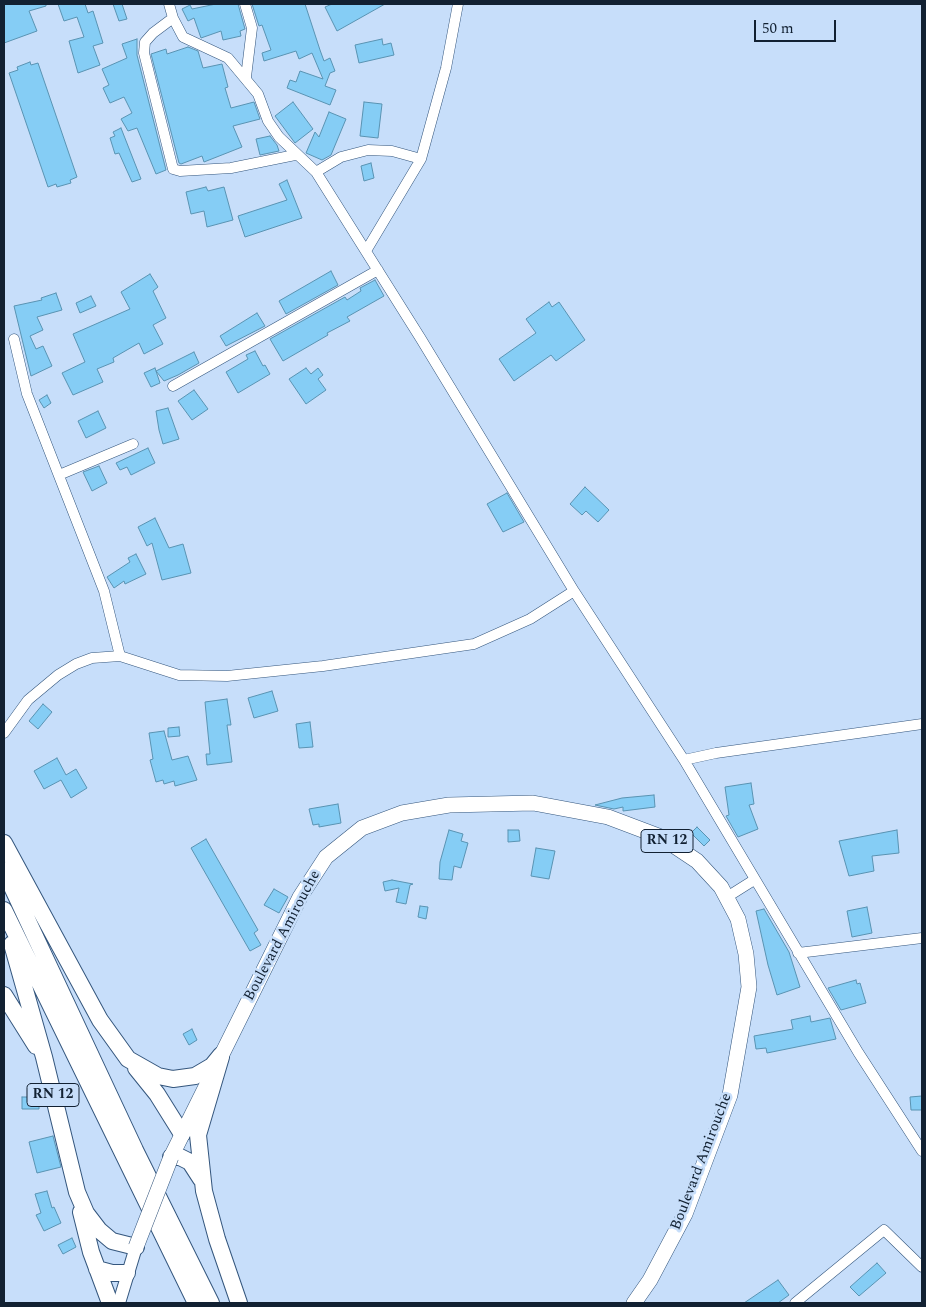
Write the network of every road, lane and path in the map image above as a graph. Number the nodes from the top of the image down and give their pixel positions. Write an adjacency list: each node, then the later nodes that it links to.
1 (169, 4): 4 (street)
2 (244, 4): 5 (street)
3 (458, 4): 7 (street)
4 (173, 18): 5 (street); 6 (street)
5 (246, 77): 6 (street)
6 (295, 154): 8 (street)
7 (421, 159): 8 (street); 9 (street)
8 (316, 172): 9 (street)
9 (366, 250): 10 (street)
10 (378, 270): 12 (street); 15 (street)
11 (14, 339): 14 (street)
12 (173, 386)
13 (133, 444): 14 (street)
14 (59, 475): 16 (street)
15 (574, 591): 16 (street); 19 (street)
16 (120, 656): 18 (street)
17 (922, 724): 19 (street)
18 (4, 733)
19 (684, 760): 22 (street)
20 (4, 843): 32 (highway, RN 12)
21 (4, 870): 46 (highway)
22 (754, 880): 23 (street); 26 (street)
23 (727, 897): 30 (main road, Boulevard Amirouche / RN 12); 48 (main road, Boulevard Amirouche / RN 12)
24 (5, 912): 28 (highway, RN 12); 45 (highway)
25 (922, 938): 26 (street)
26 (798, 953): 34 (street)
27 (4, 964): 28 (highway)
28 (22, 980): 31 (highway, RN 12)
29 (4, 996): 31 (highway)
30 (224, 1049): 32 (highway, RN 12); 33 (main road, Boulevard Amirouche / RN 12); 37 (highway)
31 (44, 1057): 38 (highway, RN 12)
32 (128, 1058): 33 (highway)
33 (182, 1134): 36 (main road, Boulevard Amirouche / RN 12)
34 (919, 1140): 35 (street)
35 (922, 1151)
36 (171, 1157): 37 (highway); 39 (main road, RN 12, bridge)
37 (204, 1191): 47 (highway)
38 (76, 1192): 39 (highway, RN 12); 41 (highway)
39 (136, 1247): 42 (street)
40 (922, 1267): 49 (street)
41 (97, 1269): 42 (highway); 43 (highway)
42 (127, 1274): 44 (street)
43 (110, 1303)
44 (118, 1303)
45 (196, 1303)
46 (211, 1303)
47 (239, 1303)
48 (634, 1303)
49 (795, 1303)

